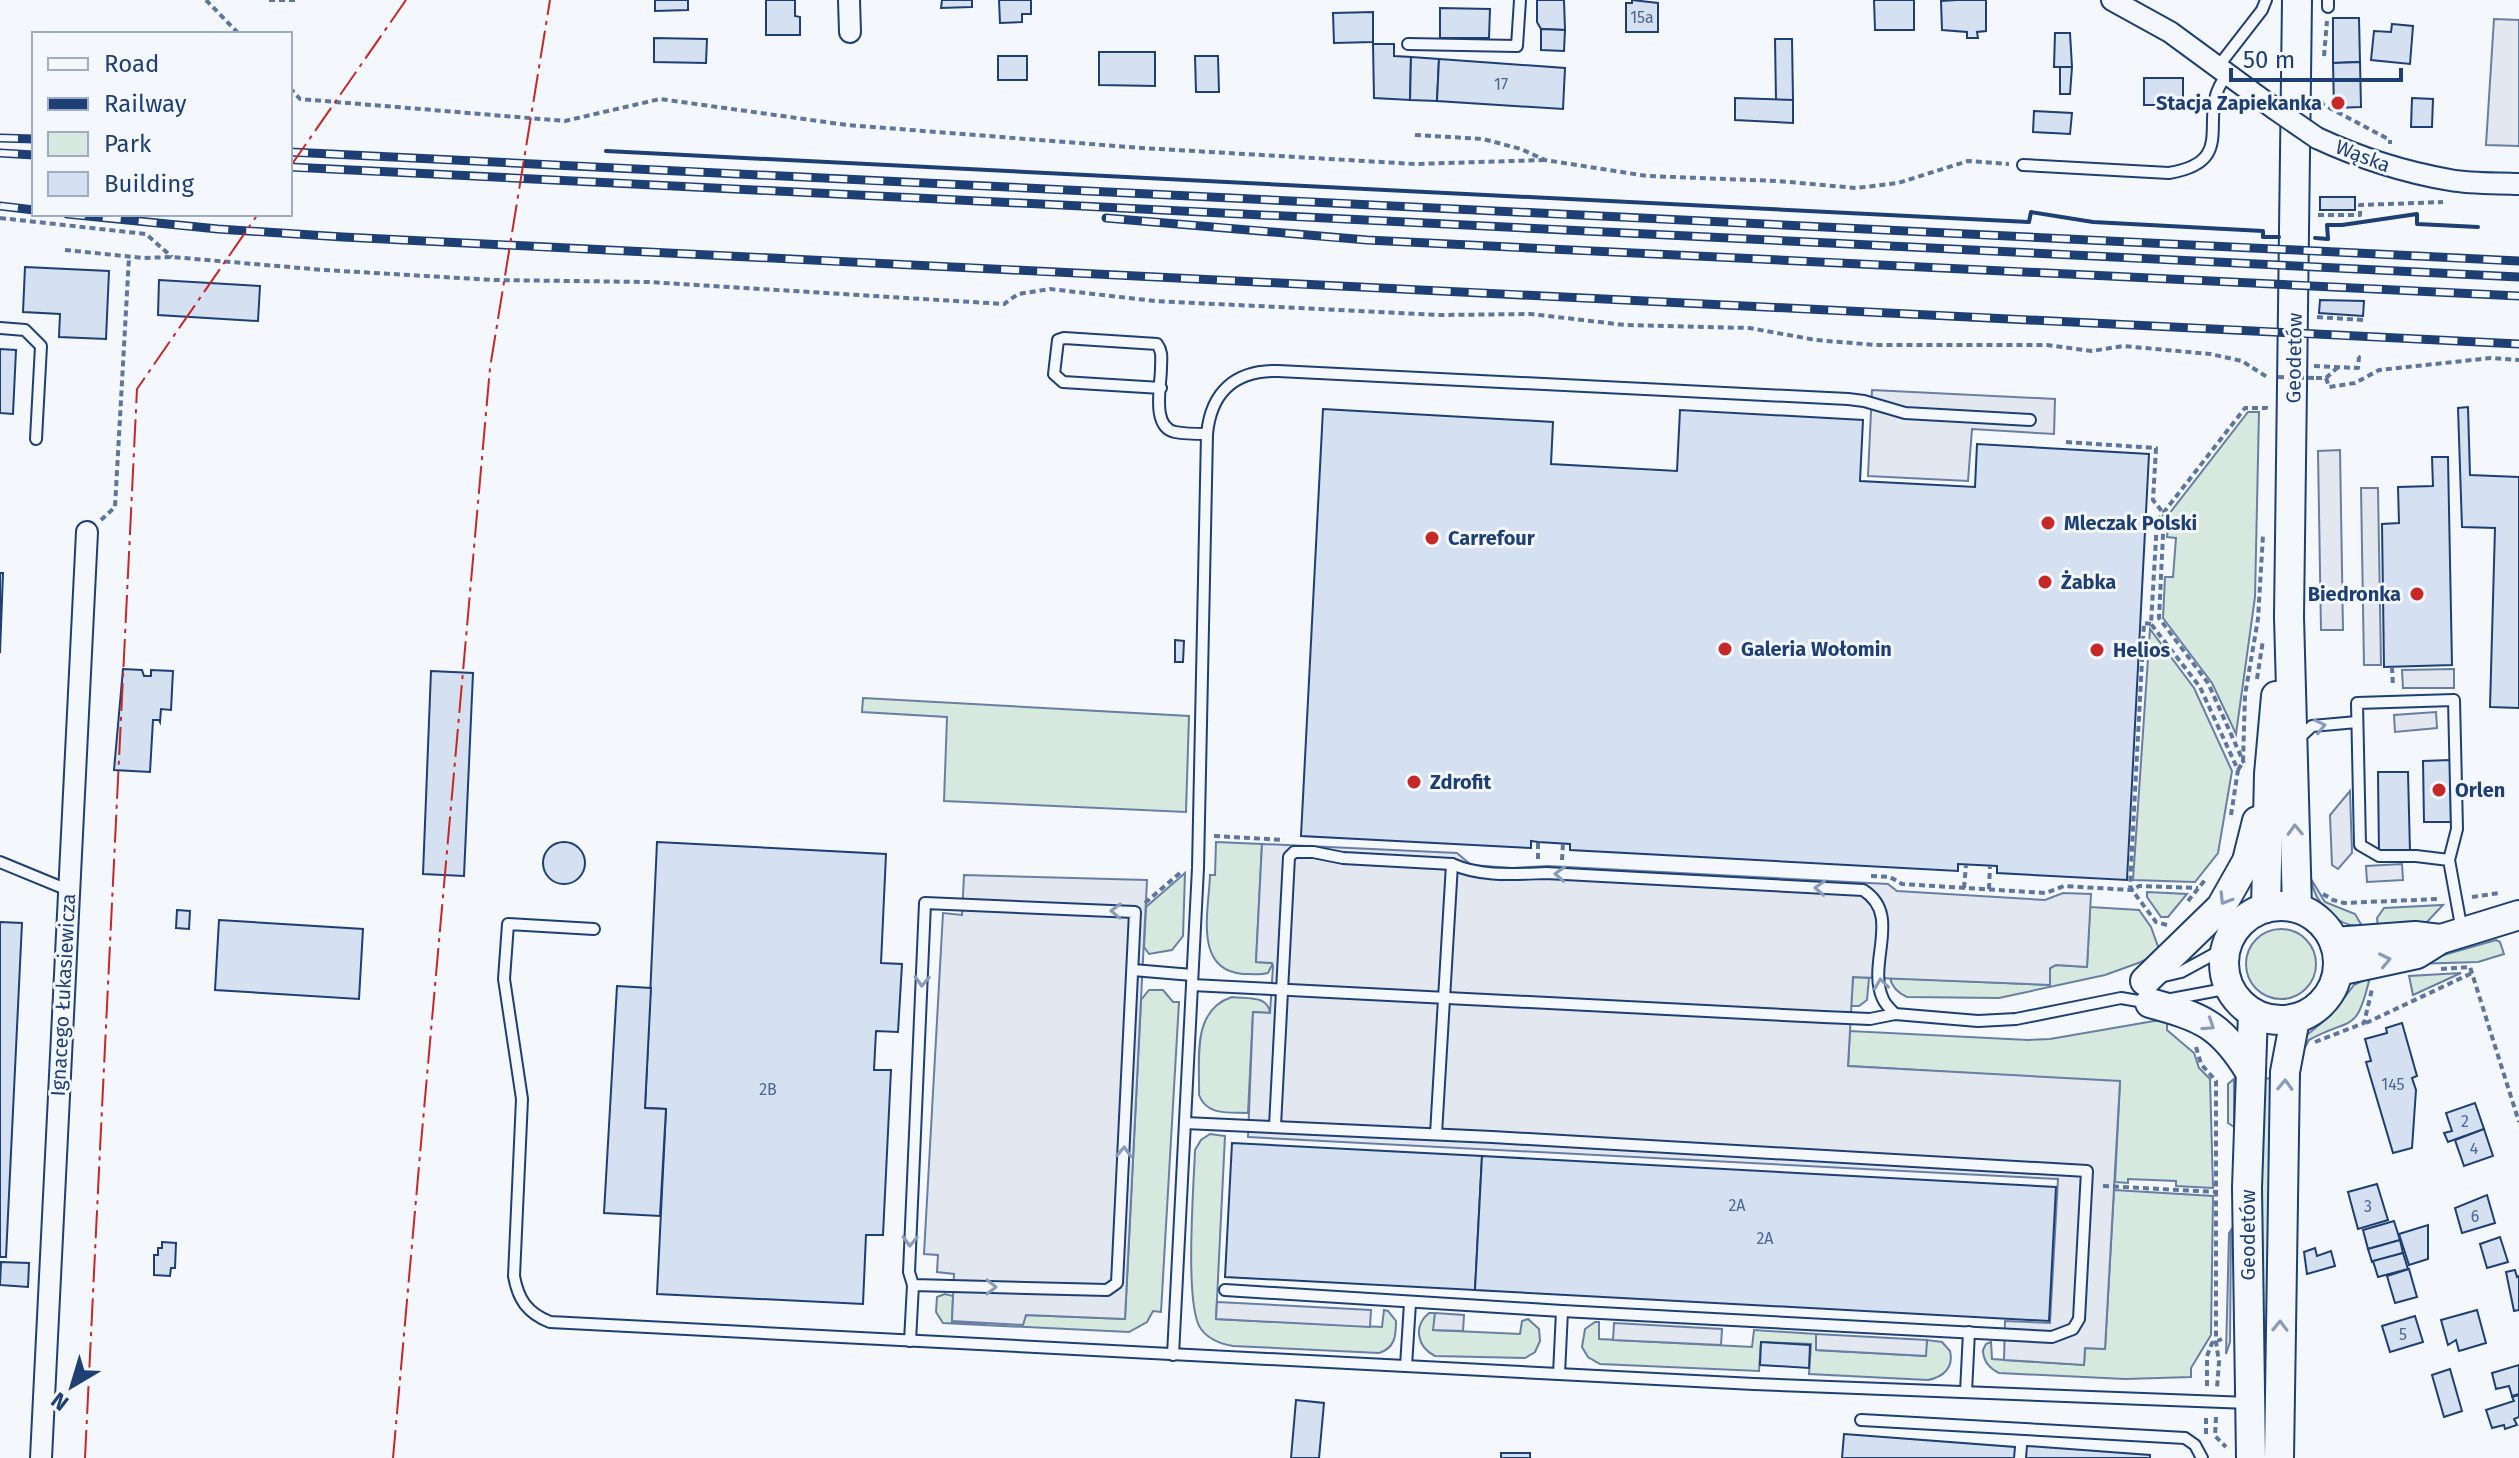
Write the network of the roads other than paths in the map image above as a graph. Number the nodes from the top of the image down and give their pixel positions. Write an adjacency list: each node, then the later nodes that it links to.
1 (849, 0): 6 (street)
2 (1520, 0): 7 (lane)
3 (2112, 0): 8 (street, Wąska)
4 (2266, 0): 8 (lane)
5 (2297, 0): 9 (main road, Geodetów)
6 (850, 32)
7 (1408, 44)
8 (2222, 71): 9 (street, Wąska); 10 (lane)
9 (2298, 100): 11 (street, Wąska, bridge); 18 (main road, Geodetów)
10 (2023, 165)
11 (2519, 184)
12 (0, 328): 16 (lane)
13 (1161, 388): 13 (lane); 15 (lane)
14 (2030, 420): 15 (lane)
15 (1207, 434): 35 (lane)
16 (36, 439)
17 (87, 532): 25 (street, Ignacego Łukasiewicza)
18 (2289, 617): 20 (main road, Geodetów); 21 (main road, Geodetów)
19 (2357, 722): 20 (lane, one-way to 19); 22 (lane); 22 (lane)
20 (2292, 747): 27 (main road, Geodetów, one-way to 20)
21 (2269, 774): 26 (main road, Geodetów); 40 (main road, one-way to 40)
22 (2449, 860): 30 (lane)
23 (0, 862): 25 (lane)
24 (1452, 864): 36 (lane); 38 (lane); 42 (lane, one-way to 24)
25 (68, 890): 61 (street, Ignacego Łukasiewicza)
26 (2266, 908): 27 (main road); 32 (main road)
27 (2297, 908): 31 (main road)
28 (2519, 915): 30 (main road)
29 (594, 929): 53 (lane)
30 (2452, 936): 31 (main road); 34 (main road, one-way to 30)
31 (2334, 942): 34 (main road)
32 (2227, 947): 37 (main road); 40 (lane)
33 (1133, 970): 35 (lane); 48 (lane, one-way to 33); 48 (lane, one-way to 48)
34 (2338, 971): 43 (main road)
35 (1192, 980): 36 (lane); 45 (lane)
36 (1282, 988): 38 (lane); 46 (lane)
37 (2230, 988): 40 (lane); 41 (main road)
38 (1444, 997): 42 (lane); 47 (lane)
39 (2121, 998): 40 (lane); 40 (lane); 42 (lane)
40 (2157, 998): 44 (main road, one-way to 44)
41 (2253, 1013): 43 (main road); 44 (main road, Geodetów)
42 (1895, 1014)
43 (2295, 1019): 59 (main road, Geodetów, one-way to 43)
44 (2250, 1072): 58 (main road, Geodetów)
45 (1185, 1123): 46 (lane); 54 (lane)
46 (1275, 1126): 47 (lane)
47 (1436, 1134): 52 (lane)
48 (913, 1285): 53 (lane)
49 (1225, 1290): 50 (lane)
50 (1410, 1303): 51 (lane); 55 (lane)
51 (1562, 1311): 52 (lane); 56 (lane)
52 (1969, 1332): 57 (lane)
53 (910, 1341): 54 (lane)
54 (1173, 1355): 55 (lane)
55 (1406, 1366): 56 (lane)
56 (1559, 1374): 57 (lane)
57 (1966, 1392): 58 (lane)
58 (2248, 1403): 59 (lane); 63 (main road, Geodetów)
59 (2279, 1404): 64 (main road, Geodetów)
60 (1861, 1420): 62 (lane)
61 (41, 1458)
62 (2202, 1458)
63 (2251, 1458)
64 (2279, 1458)

